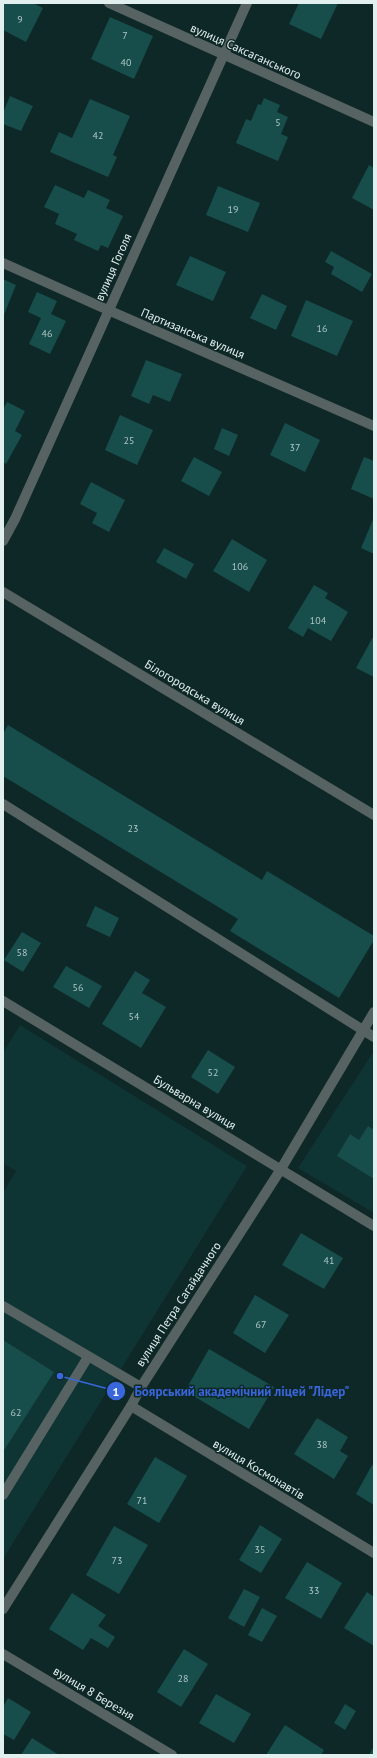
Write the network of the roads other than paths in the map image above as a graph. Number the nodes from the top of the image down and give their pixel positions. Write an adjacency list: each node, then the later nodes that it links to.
1 (109, 3): 3 (street, вулиця Саксаганського)
2 (247, 3): 3 (street, вулиця Гоголя)
3 (223, 55): 4 (street, вулиця Саксаганського); 6 (street, вулиця Гоголя)
4 (374, 122)
5 (3, 263): 6 (street, Партизанська вулиця)
6 (108, 310): 7 (street, Партизанська вулиця); 8 (street, вулиця Гоголя)
7 (374, 426)
8 (3, 541)
9 (3, 592): 11 (street, Білогородська вулиця)
10 (3, 804): 14 (street)
11 (374, 815)
12 (3, 1001): 16 (street, Бульварна вулиця)
13 (374, 1012): 14 (street, вулиця Петра Сагайдачного)
14 (364, 1030): 15 (street); 16 (street, вулиця Петра Сагайдачного)
15 (374, 1037)
16 (281, 1169): 17 (street, Бульварна вулиця); 20 (street, вулиця Петра Сагайдачного)
17 (374, 1226)
18 (3, 1306): 19 (street)
19 (88, 1357): 20 (street); 22 (street)
20 (141, 1387): 21 (street, вулиця Петра Сагайдачного)
21 (131, 1406): 23 (street, вулиця Космонавтів); 24 (street, вулиця Петра Сагайдачного)
22 (3, 1495)
23 (374, 1553)
24 (3, 1609)
25 (3, 1654): 26 (street, вулиця 8 Березня)
26 (172, 1755)

